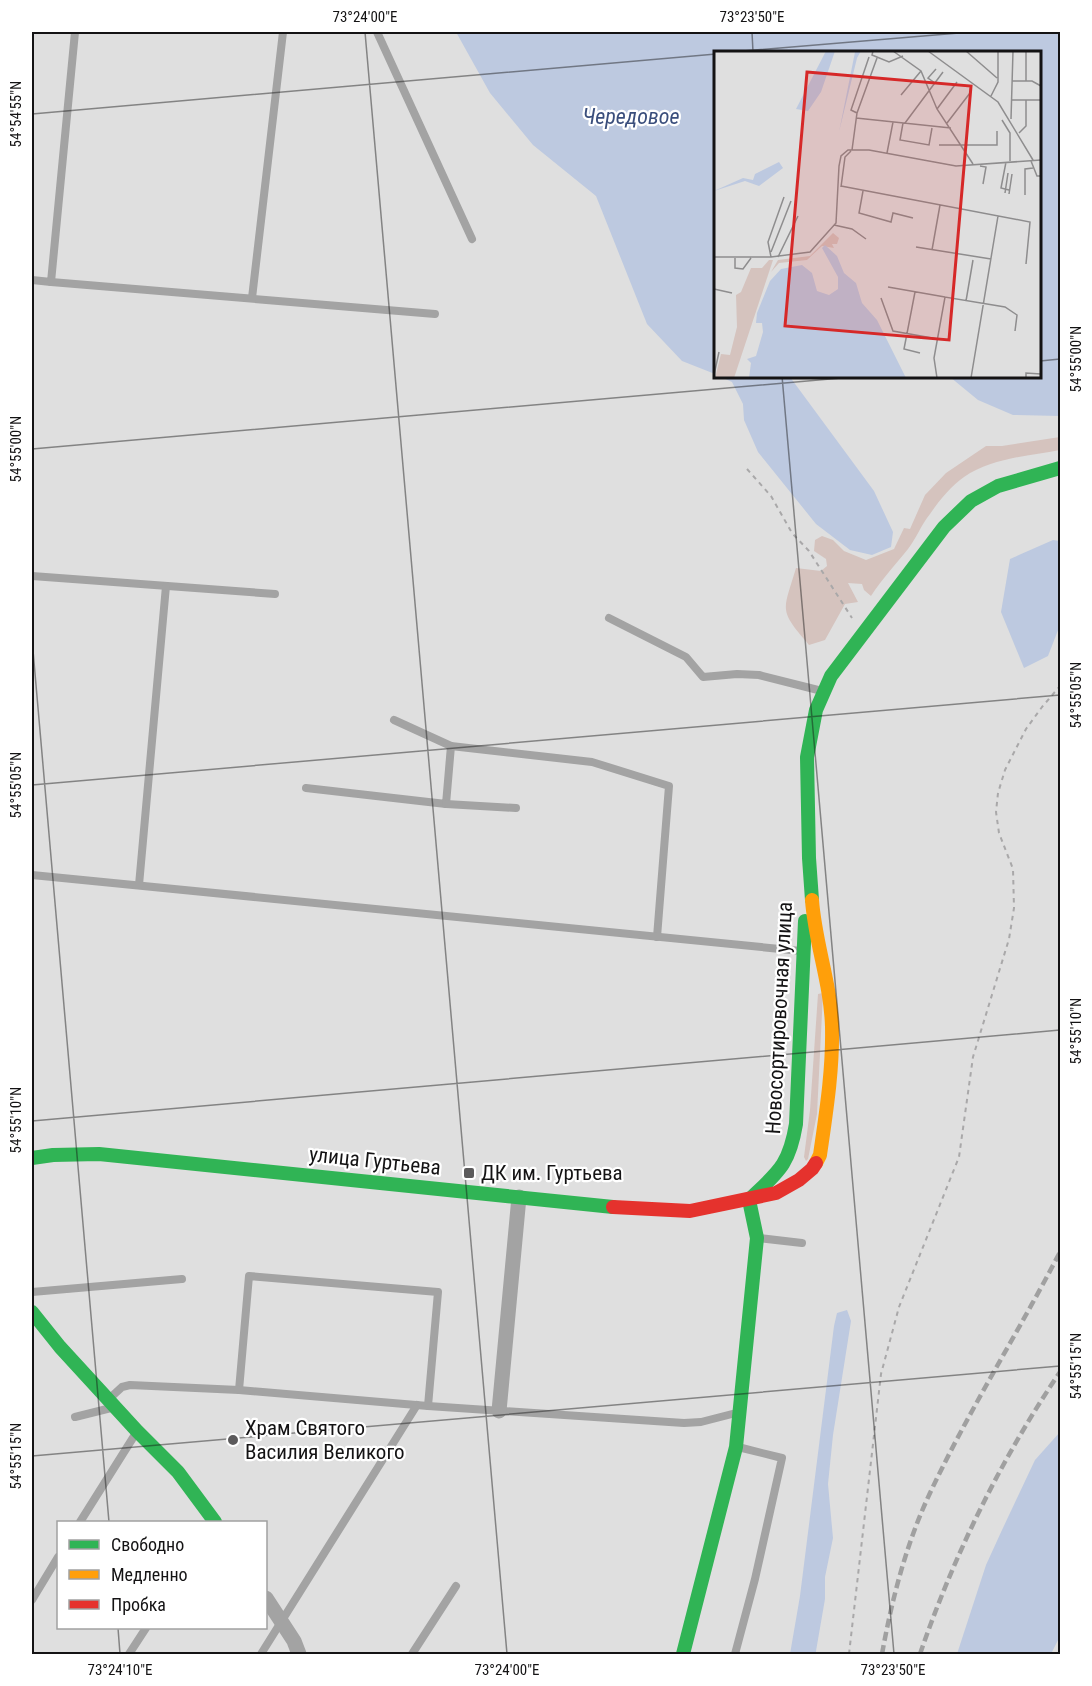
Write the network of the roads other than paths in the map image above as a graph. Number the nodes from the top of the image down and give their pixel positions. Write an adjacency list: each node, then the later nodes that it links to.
1 (75, 32): 6 (lane)
2 (283, 32): 7 (lane)
3 (377, 32): 4 (lane)
4 (472, 239)
5 (32, 280): 6 (lane)
6 (51, 282): 7 (lane)
7 (252, 298): 8 (lane)
8 (435, 314)
9 (1060, 468): 14 (main road, Новосортировочная улица)
10 (32, 576): 11 (lane)
11 (166, 586): 12 (lane); 22 (lane)
12 (275, 594)
13 (609, 618): 14 (lane)
14 (824, 692): 20 (main road, Новосортировочная улица)
15 (394, 720): 16 (lane)
16 (451, 746): 18 (lane); 23 (lane)
17 (306, 788): 18 (lane)
18 (446, 804): 19 (lane)
19 (516, 808)
20 (809, 858): 24 (main road, Новосортировочная улица); 27 (main road, Новосортировочная улица)
21 (32, 874): 22 (lane)
22 (139, 885): 23 (lane)
23 (657, 937): 24 (lane)
24 (803, 951): 27 (main road, Новосортировочная улица)
25 (32, 1158): 26 (main road, улица Гуртьева)
26 (519, 1197): 27 (main road, улица Гуртьева); 37 (street)
27 (748, 1200): 28 (main road)
28 (757, 1238): 29 (lane); 38 (main road)
29 (802, 1243)
30 (182, 1279): 31 (lane)
31 (32, 1292)
32 (32, 1312): 34 (main road)
33 (239, 1390): 34 (lane); 35 (lane); 36 (lane)
34 (112, 1403): 39 (lane); 40 (main road)
35 (417, 1405): 36 (lane); 48 (lane)
36 (428, 1406): 37 (lane)
37 (499, 1411): 38 (lane)
38 (741, 1412): 41 (main road)
39 (75, 1417)
40 (137, 1431): 42 (lane); 43 (main road)
41 (736, 1447): 54 (main road); 55 (lane)
42 (81, 1521)
43 (212, 1521)
44 (57, 1559): 46 (lane)
45 (456, 1586): 53 (lane)
46 (32, 1600)
47 (267, 1600): 48 (street)
48 (281, 1622): 51 (lane); 52 (street)
49 (145, 1629): 50 (lane)
50 (129, 1654)
51 (261, 1654)
52 (299, 1654)
53 (412, 1654)
54 (683, 1654)
55 (735, 1654)

